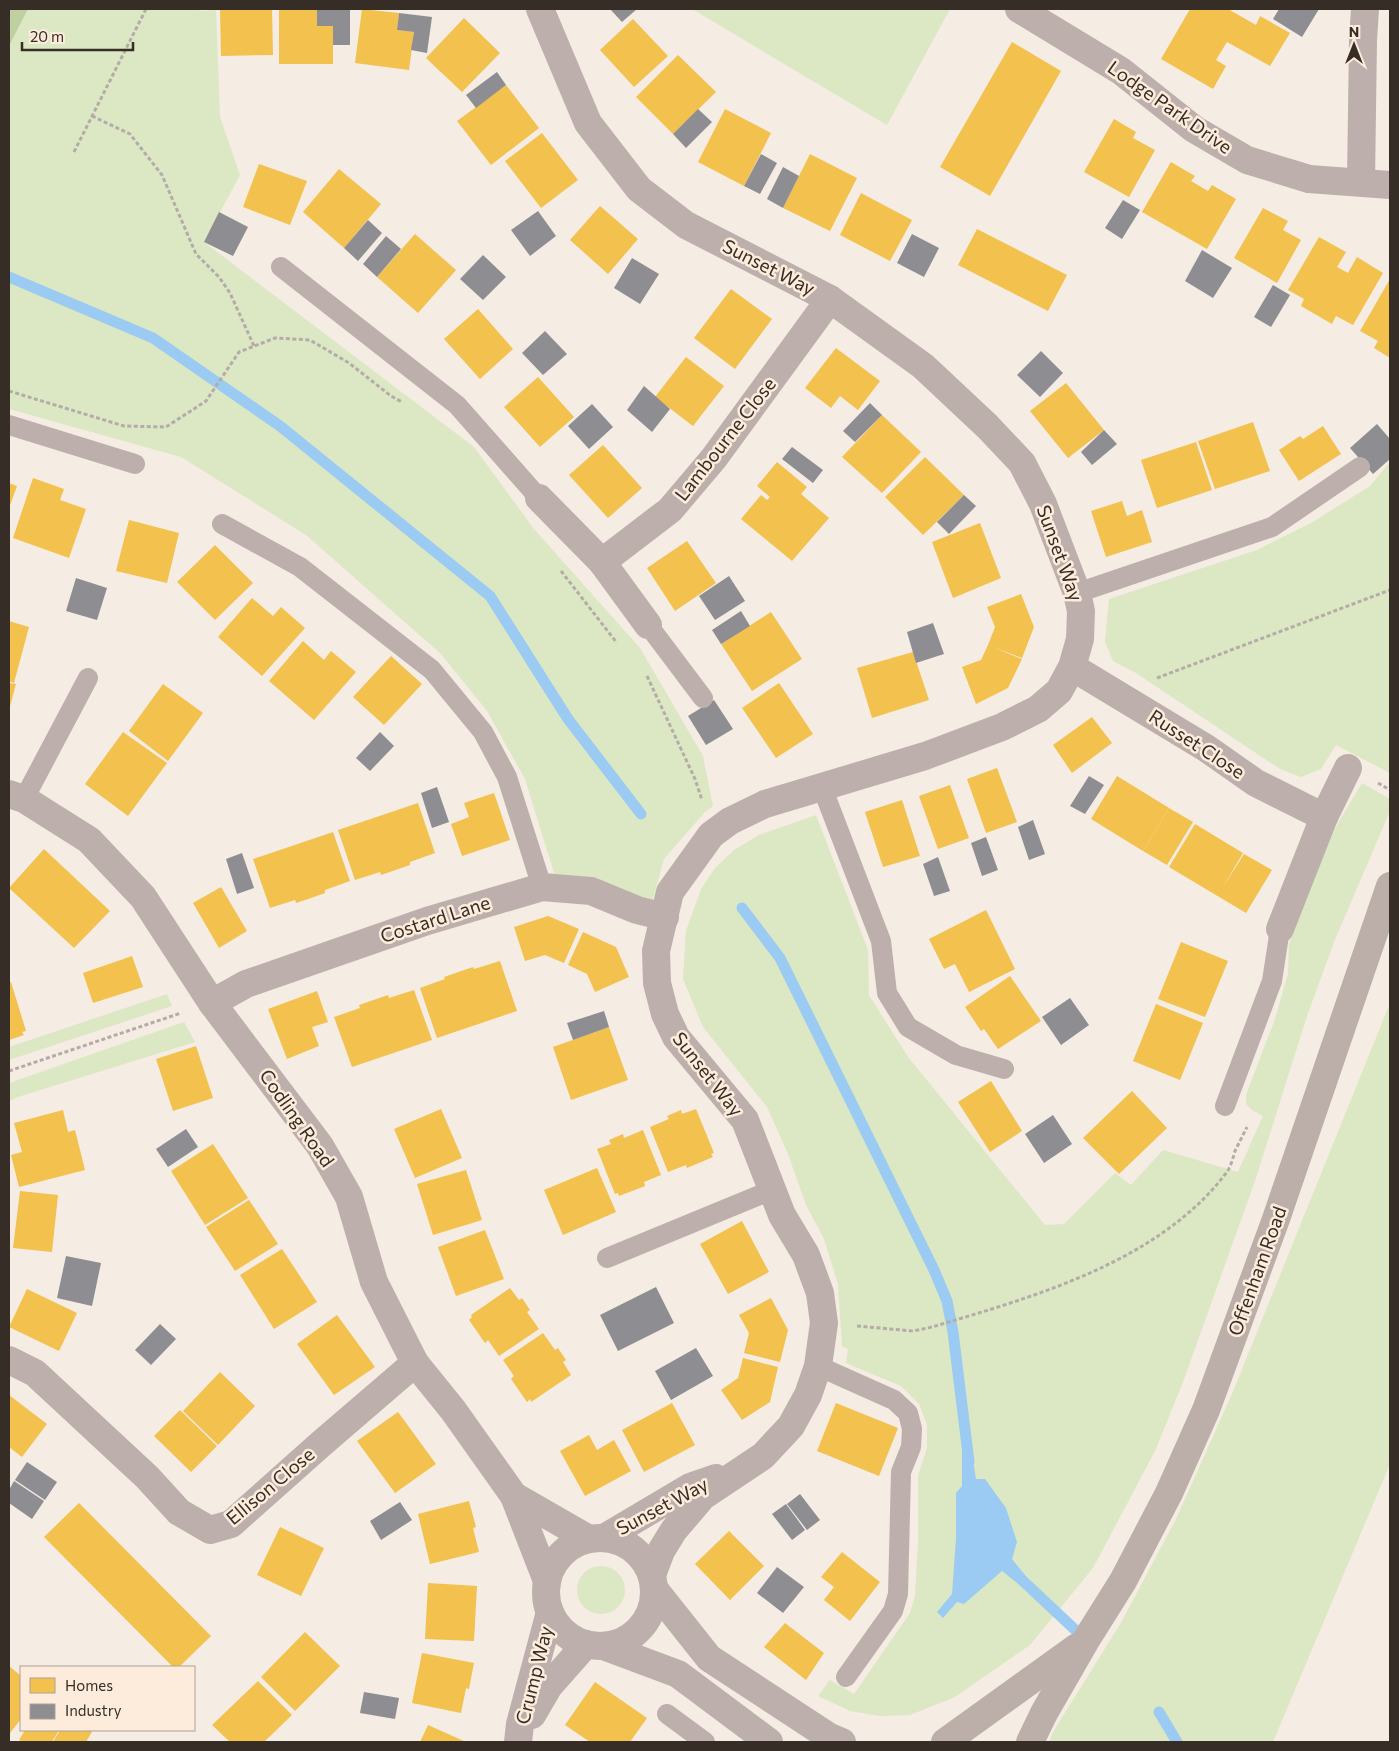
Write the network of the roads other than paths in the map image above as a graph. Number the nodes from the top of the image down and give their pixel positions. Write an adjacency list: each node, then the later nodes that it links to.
1 (540, 9): 7 (street, Sunset Way)
2 (1019, 9): 4 (street, Lodge Park Drive)
3 (1365, 9): 4 (street)
4 (1360, 182): 5 (street, Lodge Park Drive)
5 (1390, 185)
6 (281, 267): 11 (lane)
7 (830, 299): 13 (street, Lambourne Close); 14 (street, Sunset Way)
8 (9, 425): 9 (lane)
9 (135, 464)
10 (1360, 467): 14 (lane)
11 (539, 498): 13 (street)
12 (222, 524): 24 (lane)
13 (602, 562): 15 (street)
14 (1077, 593): 16 (street, Sunset Way)
15 (648, 625): 18 (lane)
16 (1072, 667): 20 (street, Sunset Way); 22 (street, Russet Close)
17 (88, 678): 21 (lane)
18 (703, 698)
19 (1348, 768): 22 (street)
20 (822, 787): 25 (street, Sunset Way); 28 (lane)
21 (16, 797): 27 (street, Codling Road)
22 (1324, 817): 26 (street)
23 (1390, 886): 41 (main road, Offenham Road)
24 (542, 887): 25 (street, Costard Lane); 27 (street, Costard Lane)
25 (665, 917): 30 (street, Sunset Way)
26 (1280, 929): 29 (lane)
27 (212, 1003): 33 (street, Codling Road)
28 (1004, 1069)
29 (1225, 1106)
30 (772, 1190): 31 (lane); 34 (street, Sunset Way)
31 (607, 1258)
32 (9, 1360): 33 (street, Ellison Close)
33 (415, 1364): 36 (street, Codling Road)
34 (818, 1366): 35 (street, Sunset Way); 43 (lane)
35 (748, 1466): 37 (street, Sunset Way); 39 (street, Sunset Way)
36 (514, 1496): 37 (street, Codling Road); 38 (street, Codling Road)
37 (596, 1538): 38 (street); 39 (street)
38 (547, 1581): 40 (street)
39 (653, 1582): 42 (street); 48 (street)
40 (550, 1612): 42 (street); 45 (street, Crump Way)
41 (1086, 1640): 49 (main road, Offenham Road); 50 (main road, Offenham Road)
42 (594, 1645): 45 (street, Crump Way); 47 (street)
43 (846, 1677)
44 (667, 1714): 46 (lane)
45 (519, 1740)
46 (705, 1742)
47 (769, 1742)
48 (842, 1742)
49 (945, 1742)
50 (1030, 1742)

